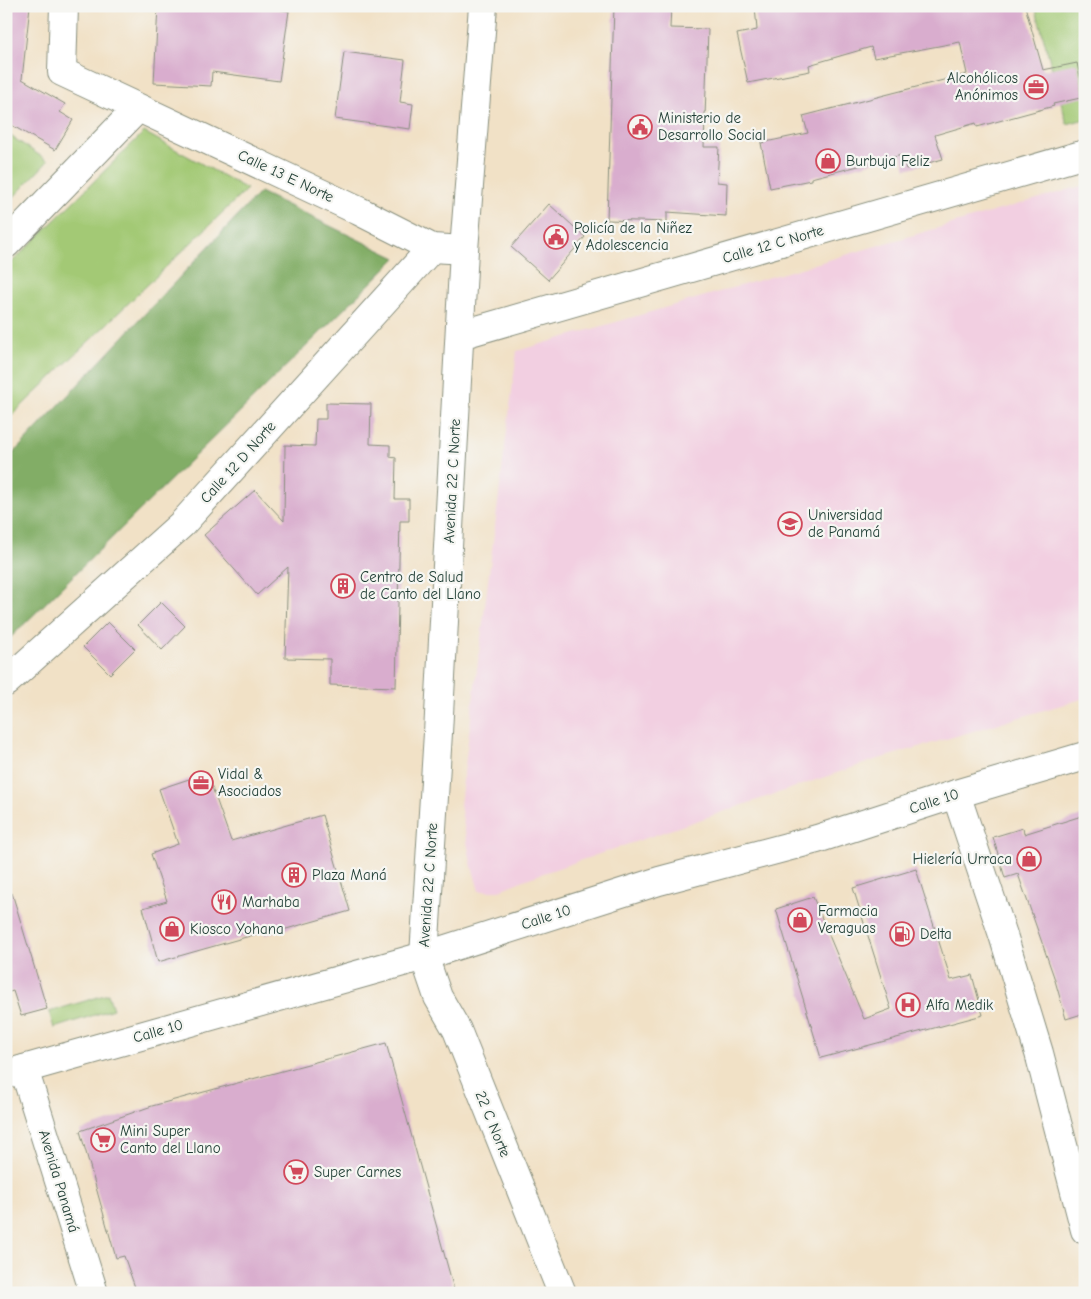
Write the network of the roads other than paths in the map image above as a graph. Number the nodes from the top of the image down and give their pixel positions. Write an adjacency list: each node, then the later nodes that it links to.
1 (64, 6): 3 (street, Calle 13 E Norte)
2 (483, 6): 7 (street, Avenida 22 C Norte)
3 (138, 108): 5 (street); 6 (street, Calle 13 E Norte)
4 (1085, 154): 8 (street, Calle 12 C Norte)
5 (6, 244)
6 (432, 248): 7 (street); 9 (street, Calle 12 D Norte)
7 (464, 250): 8 (street, Avenida 22 C Norte)
8 (460, 335): 12 (street, Avenida 22 C Norte)
9 (6, 682)
10 (1085, 756): 11 (street, Calle 10)
11 (956, 794): 12 (street, Calle 10); 14 (street)
12 (424, 956): 13 (street, Calle 10); 16 (street, 22 C Norte)
13 (15, 1072): 15 (street, Avenida Panamá)
14 (1085, 1230)
15 (94, 1293)
16 (562, 1293)

